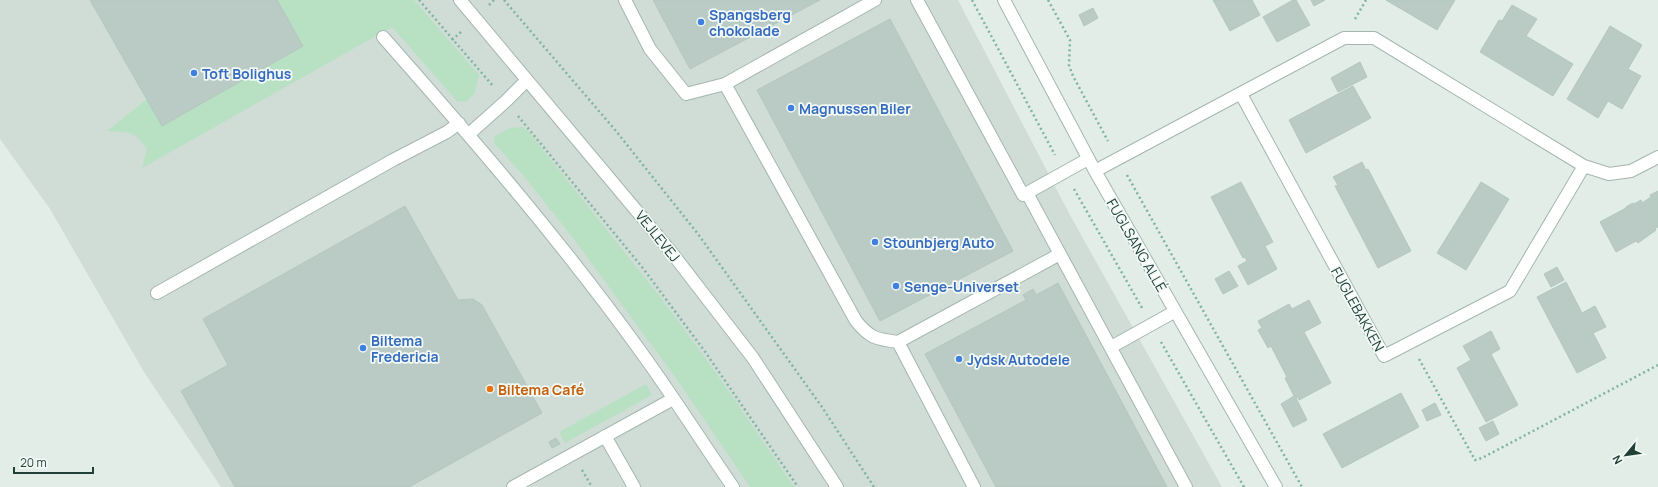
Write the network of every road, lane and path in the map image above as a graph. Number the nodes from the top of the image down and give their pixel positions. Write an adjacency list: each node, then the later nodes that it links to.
1 (419, 0): 14 (path)
2 (460, 0): 11 (street, VEJLEVEJ)
3 (504, 0): 39 (path)
4 (625, 0): 12 (street)
5 (875, 0): 12 (street)
6 (917, 0): 23 (street)
7 (972, 0): 22 (path)
8 (1004, 0): 18 (street, FUGLSANG ALLÉ)
9 (1048, 0): 19 (path)
10 (383, 37): 15 (street)
11 (527, 80): 14 (street); 38 (street, VEJLEVEJ)
12 (725, 84): 28 (street)
13 (1241, 94): 19 (street); 20 (street); 29 (street, FUGLEBAKKEN)
14 (506, 101): 16 (street); 37 (path)
15 (459, 123): 16 (street); 25 (street)
16 (469, 134): 32 (street)
17 (1658, 157): 20 (street)
18 (1088, 159): 21 (street, FUGLSANG ALLÉ); 22 (street)
19 (1118, 159): 21 (street); 44 (path)
20 (1584, 166): 29 (street, FUGLEBAKKEN)
21 (1095, 171): 26 (street, FUGLSANG ALLÉ)
22 (1065, 172): 23 (street); 27 (path)
23 (1027, 193): 24 (street)
24 (1060, 254): 28 (street); 30 (street)
25 (157, 293)
26 (1174, 312): 27 (street); 43 (street, FUGLSANG ALLÉ)
27 (1152, 324): 30 (street); 42 (path)
28 (898, 342): 40 (street)
29 (1410, 343): 31 (path)
30 (1111, 347): 41 (street)
31 (1658, 365)
32 (673, 399): 33 (street); 36 (street)
33 (605, 436): 34 (street); 35 (street)
34 (513, 487)
35 (634, 487)
36 (732, 487)
37 (798, 487)
38 (837, 487)
39 (874, 487)
40 (974, 487)
41 (1186, 487)
42 (1244, 487)
43 (1276, 487)
44 (1302, 487)

